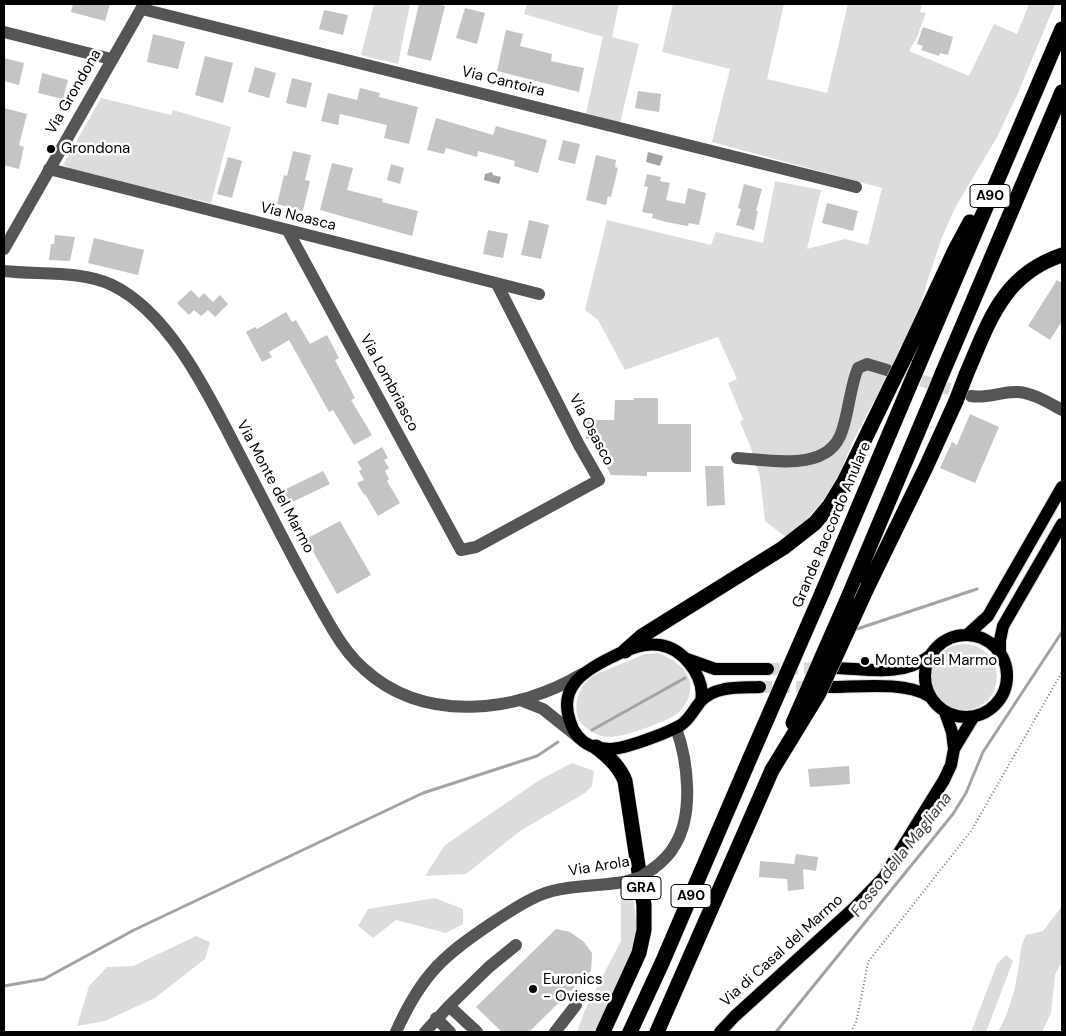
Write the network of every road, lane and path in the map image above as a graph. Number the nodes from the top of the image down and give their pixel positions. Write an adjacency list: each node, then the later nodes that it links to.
1 (143, 6): 4 (street, Via Grondona); 8 (street, Via Cantoira)
2 (1062, 29): 6 (highway, Grande Raccordo Anulare / A90)
3 (4, 32): 4 (street)
4 (112, 59): 7 (street, Via Grondona)
5 (1062, 92): 42 (highway, A90, bridge)
6 (1013, 144): 15 (highway, bridge); 53 (highway, Grande Raccordo Anulare / A90, bridge)
7 (49, 169): 9 (street, Via Noasca); 10 (street, Via Grondona)
8 (856, 187)
9 (288, 232): 13 (street, Via Noasca); 21 (street, Via Lombriasco)
10 (4, 249)
11 (1062, 255): 42 (highway, bridge)
12 (4, 271): 34 (street, Via Monte del Marmo)
13 (497, 284): 14 (street, Via Noasca); 21 (street, Via Osasco)
14 (539, 294)
15 (890, 374): 18 (street); 23 (highway)
16 (971, 396): 17 (street)
17 (1062, 410)
18 (736, 458)
19 (1062, 488): 22 (main road)
20 (1062, 524): 24 (main road)
21 (461, 550)
22 (967, 634): 24 (main road); 25 (main road)
23 (625, 651): 26 (main road); 30 (main road)
24 (1000, 652): 37 (main road)
25 (930, 656): 27 (main road); 33 (main road)
26 (685, 658): 28 (main road); 35 (main road)
27 (837, 668)
28 (768, 669)
29 (1062, 672): 56 (path)
30 (582, 674): 34 (street, Via Monte del Marmo); 39 (main road)
31 (760, 687): 35 (main road)
32 (828, 687): 33 (main road)
33 (929, 696): 36 (main road)
34 (520, 700): 39 (street)
35 (701, 701): 38 (main road)
36 (945, 712): 37 (main road); 41 (main road)
37 (974, 716): 41 (main road, Via di Casal del Marmo)
38 (676, 728): 40 (main road); 47 (street, Via Arola, bridge)
39 (579, 739): 40 (main road)
40 (596, 747): 52 (highway, GRA)
41 (954, 749): 55 (main road, Via di Casal del Marmo)
42 (772, 770): 54 (highway, A90)
43 (516, 945): 45 (street)
44 (576, 1005): 51 (street)
45 (448, 1006): 46 (street); 50 (street)
46 (436, 1018): 48 (street); 49 (street)
47 (396, 1032)
48 (425, 1032)
49 (450, 1032)
50 (477, 1032)
51 (555, 1032)
52 (603, 1032)
53 (630, 1032)
54 (657, 1032)
55 (720, 1032)
56 (851, 1032)

